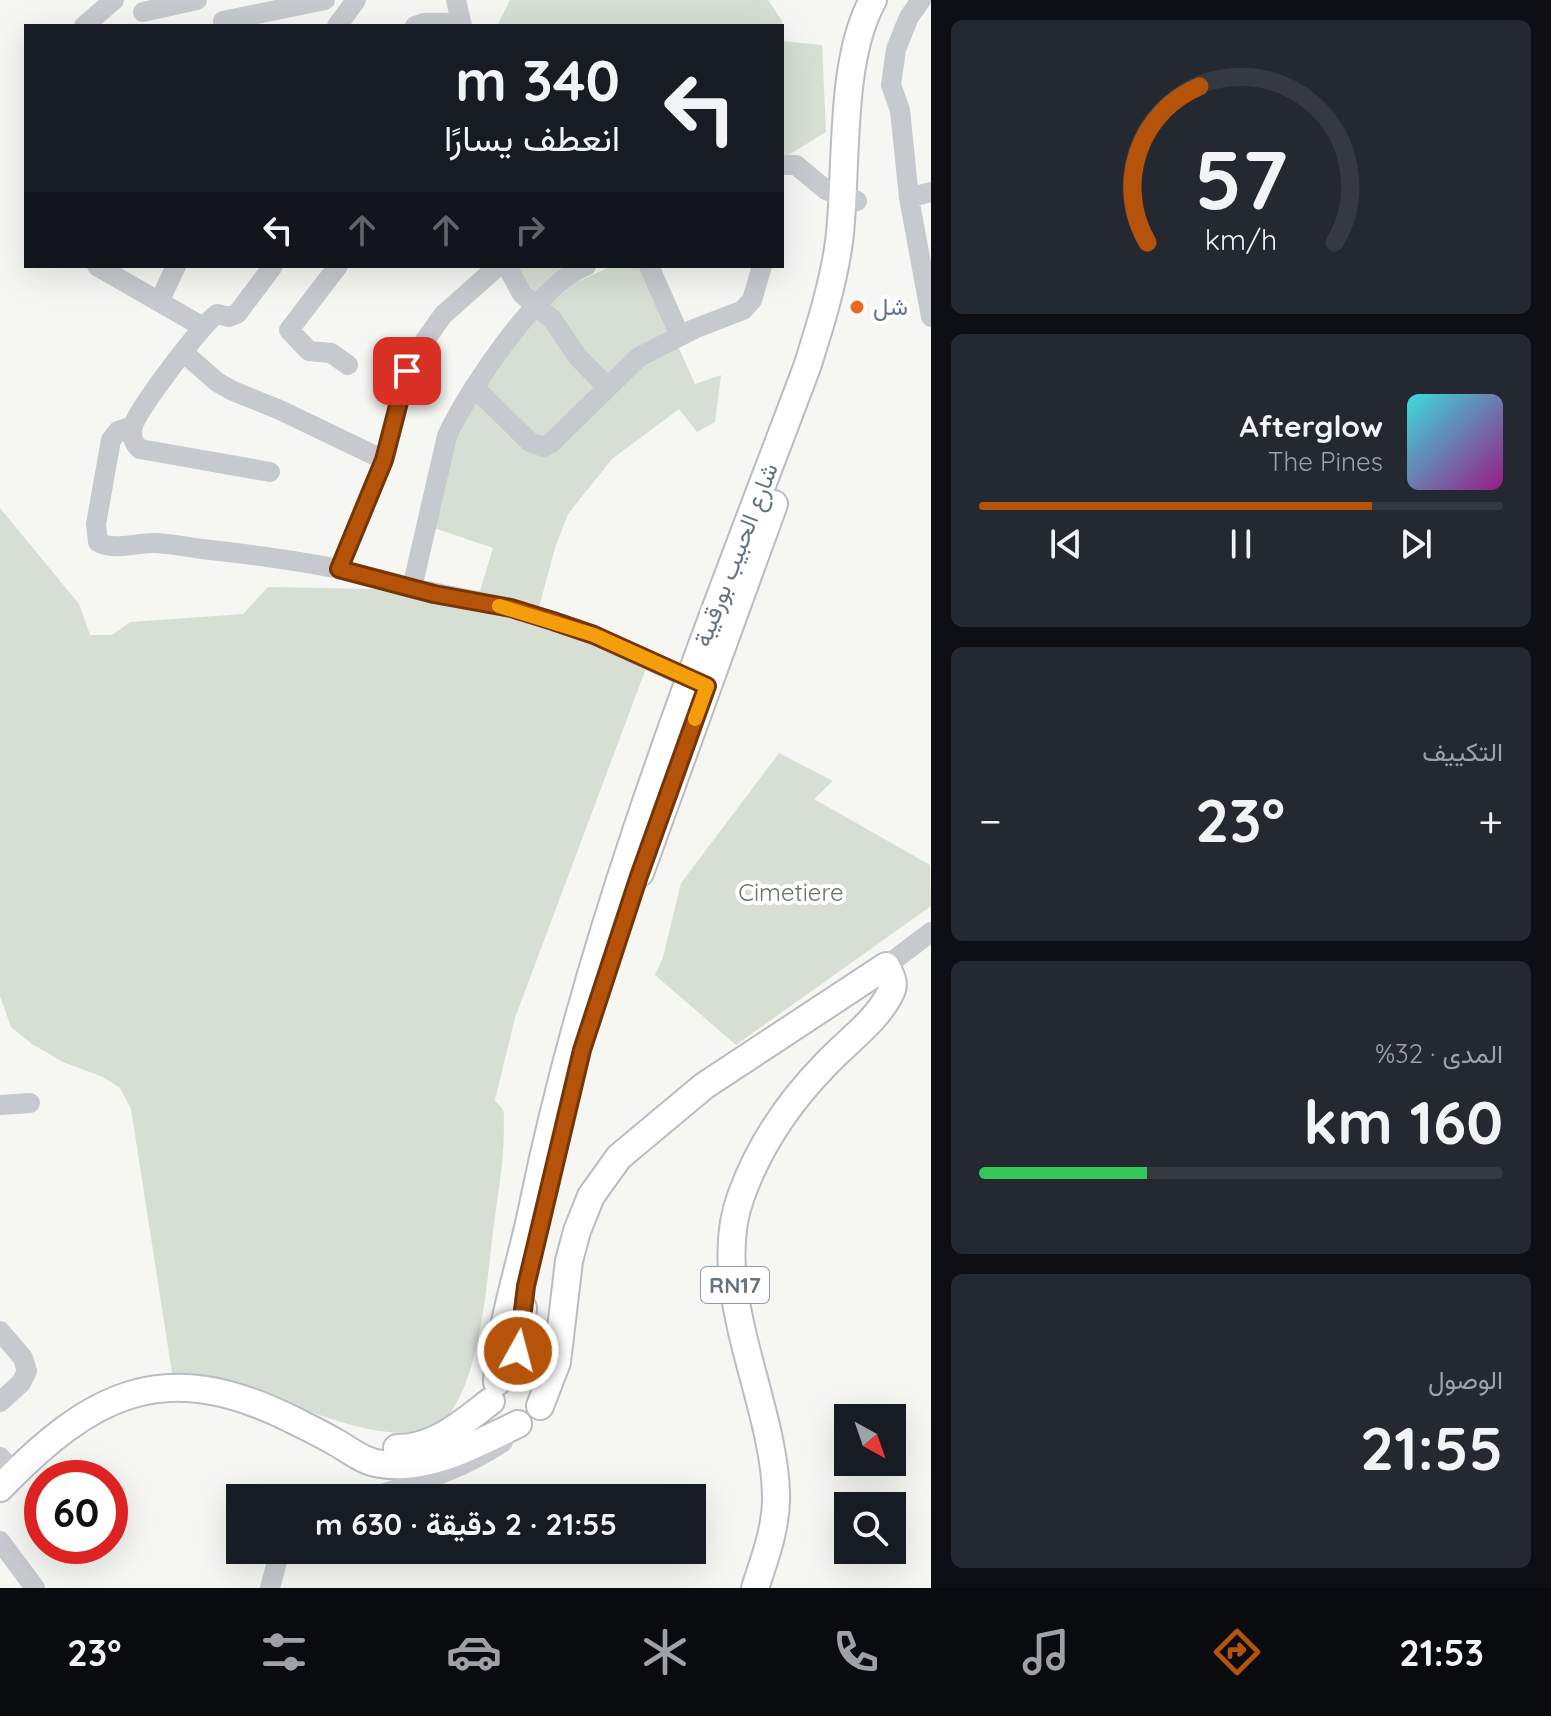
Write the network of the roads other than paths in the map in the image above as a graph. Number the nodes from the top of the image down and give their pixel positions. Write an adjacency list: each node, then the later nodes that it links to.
1 (114, 0): 11 (street)
2 (197, 0): 10 (street)
3 (218, 0): 12 (street)
4 (325, 0): 12 (street)
5 (356, 0): 13 (street)
6 (456, 0): 15 (street)
7 (873, 0): 18 (main road, شارع الحبيب بورقيبة)
8 (887, 0): 18 (main road, شارع الحبيب بورقيبة)
9 (921, 0): 19 (street)
10 (143, 13)
11 (86, 24)
12 (224, 24)
13 (338, 24)
14 (421, 24): 15 (street)
15 (462, 24)
16 (784, 165): 18 (street)
17 (931, 192): 19 (street)
18 (849, 198): 43 (main road, شارع الحبيب بورقيبة)
19 (909, 198): 31 (street)
20 (101, 268): 29 (street)
21 (175, 268): 29 (street)
22 (272, 268): 32 (street)
23 (336, 268): 35 (street)
24 (496, 268): 39 (street)
25 (508, 268): 30 (street)
26 (582, 268): 30 (street)
27 (650, 268): 33 (street)
28 (761, 268): 33 (street)
29 (160, 300): 32 (street)
30 (536, 305): 36 (street); 37 (street)
31 (931, 317)
32 (203, 327): 34 (street)
33 (680, 336): 37 (street)
34 (184, 353): 38 (street); 39 (street)
35 (348, 365)
36 (474, 387): 37 (street); 42 (street)
37 (607, 387)
38 (133, 426): 40 (street); 41 (street)
39 (384, 460): 41 (street)
40 (270, 472)
41 (339, 569): 42 (street)
42 (412, 588): 43 (street)
43 (698, 683): 53 (main road, شارع الحبيب بورقيبة); 54 (main road, شارع الحبيب بورقيبة)
44 (931, 932): 46 (street)
45 (931, 947): 46 (street)
46 (894, 960): 47 (main road); 48 (main road, RN17)
47 (864, 982): 48 (main road); 52 (main road)
48 (870, 1022): 66 (main road, RN17)
49 (30, 1103): 50 (street)
50 (0, 1105)
51 (0, 1331): 55 (street)
52 (558, 1339): 53 (main road); 56 (main road)
53 (527, 1376): 54 (main road); 56 (main road)
54 (494, 1392): 56 (main road); 57 (main road)
55 (0, 1402)
56 (529, 1417): 58 (main road); 61 (street)
57 (338, 1443): 58 (main road); 59 (main road)
58 (383, 1465): 60 (street)
59 (5, 1473)
60 (379, 1484)
61 (410, 1484)
62 (0, 1541): 64 (street)
63 (276, 1564): 65 (street)
64 (35, 1588)
65 (270, 1588)
66 (755, 1588)

